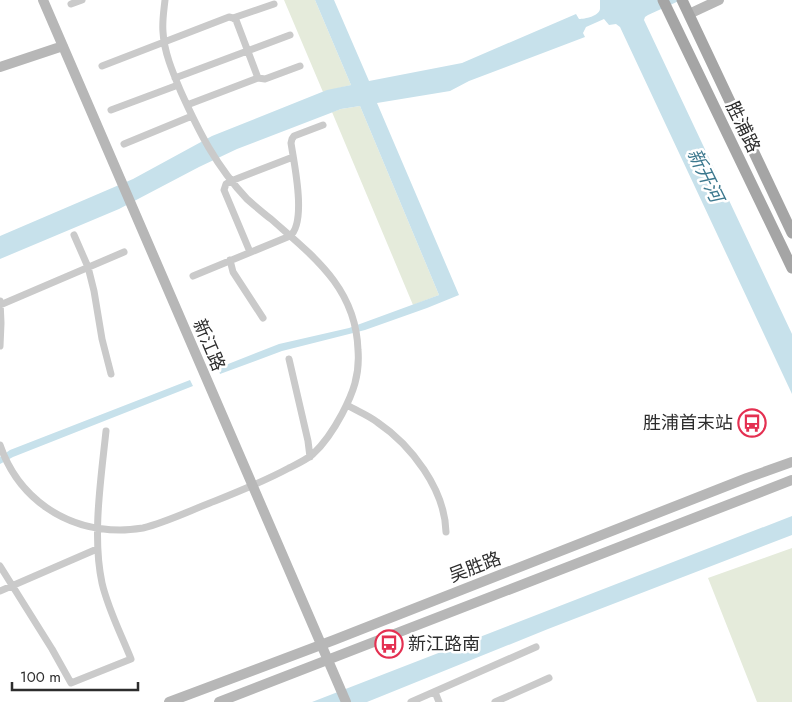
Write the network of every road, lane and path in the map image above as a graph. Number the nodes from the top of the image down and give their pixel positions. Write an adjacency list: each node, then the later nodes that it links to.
1 (43, 0): 13 (main road, 新江路)
2 (82, 0): 7 (street)
3 (165, 0): 12 (street)
4 (682, 0): 9 (main road, 胜浦路)
5 (719, 0): 9 (main road)
6 (664, 3): 34 (main road, 胜浦路)
7 (71, 4)
8 (274, 4): 10 (street)
9 (689, 14): 27 (main road, 胜浦路)
10 (234, 18): 12 (street); 14 (street)
11 (290, 35): 14 (street)
12 (165, 42): 15 (street); 19 (street)
13 (62, 46): 17 (main road); 48 (main road, 新江路)
14 (247, 50): 18 (street); 19 (street)
15 (102, 66)
16 (300, 66): 18 (street)
17 (0, 67)
18 (258, 78): 20 (street)
19 (176, 81): 20 (street); 21 (street)
20 (187, 105): 22 (street)
21 (112, 110)
22 (192, 116): 24 (street); 26 (street)
23 (323, 125): 25 (street)
24 (124, 144)
25 (293, 156): 26 (street); 29 (street)
26 (231, 181): 29 (street); 31 (street)
27 (792, 232)
28 (74, 235): 33 (street)
29 (290, 236): 31 (street); 42 (street)
30 (124, 252): 33 (street)
31 (250, 252): 32 (street)
32 (230, 260): 35 (street); 38 (street)
33 (88, 267): 37 (street); 41 (street)
34 (792, 268)
35 (193, 276)
36 (0, 301): 37 (street)
37 (0, 305): 39 (street)
38 (263, 318)
39 (0, 346)
40 (290, 358): 45 (street)
41 (111, 374)
42 (347, 405): 45 (street); 50 (street)
43 (106, 431): 49 (street)
44 (0, 445): 49 (street)
45 (310, 457): 48 (street)
46 (792, 462): 55 (main road, 吴胜路)
47 (792, 480): 58 (main road, 吴胜路)
48 (253, 486): 49 (street); 56 (main road, 新江路)
49 (98, 528): 51 (street)
50 (446, 532)
51 (97, 549): 53 (street); 53 (street)
52 (0, 566): 53 (street)
53 (12, 586): 54 (street)
54 (0, 591)
55 (347, 635): 56 (main road, 吴胜路); 58 (main road)
56 (322, 645): 59 (main road, 吴胜路); 60 (main road, 新江路)
57 (536, 647): 63 (street)
58 (354, 651): 60 (main road, 吴胜路)
59 (294, 655): 61 (main road); 64 (main road, 吴胜路)
60 (329, 660): 61 (main road, 吴胜路); 66 (main road, 新江路)
61 (300, 671): 65 (main road, 吴胜路)
62 (549, 678): 69 (street)
63 (435, 692): 67 (street); 68 (street)
64 (169, 702)
65 (219, 702)
66 (346, 702)
67 (411, 702)
68 (439, 702)
69 (495, 702)

